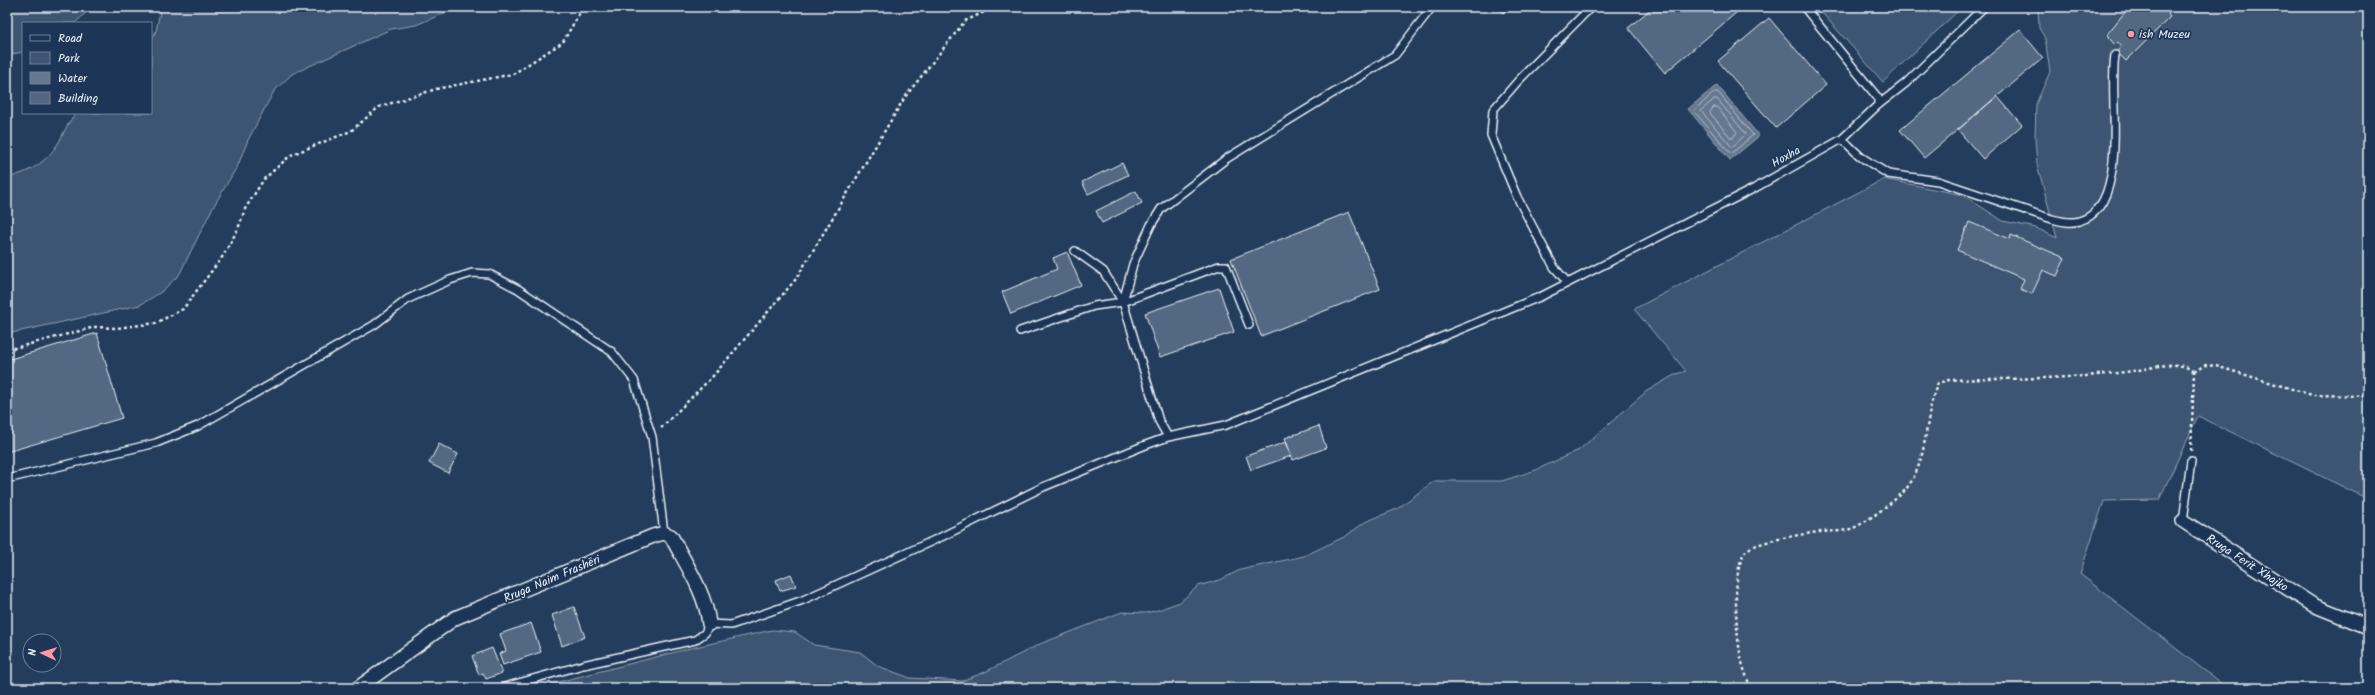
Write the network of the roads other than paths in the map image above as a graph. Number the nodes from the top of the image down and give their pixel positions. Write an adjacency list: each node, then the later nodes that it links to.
1 (1432, 7): 10 (lane)
2 (1591, 7): 9 (lane)
3 (1804, 7): 6 (lane)
4 (1984, 7): 6 (lane, Hoxha)
5 (2115, 55): 7 (lane)
6 (1880, 101): 7 (lane, Hoxha)
7 (1842, 138): 9 (lane, Hoxha)
8 (1075, 251): 10 (lane)
9 (1567, 282): 13 (lane, Hoxha)
10 (1123, 302): 11 (lane); 12 (lane); 13 (lane)
11 (1249, 325)
12 (1020, 331)
13 (1168, 437): 18 (lane, Hoxha)
14 (2191, 461): 16 (lane, Rruga Ferit Xhajko)
15 (7, 479): 17 (lane)
16 (2183, 521): 19 (street, Rruga Ferit Xhajko)
17 (664, 533): 18 (street); 20 (street, Rruga Naim Frashëri)
18 (709, 624): 21 (lane)
19 (2368, 627)
20 (358, 688)
21 (501, 688)

